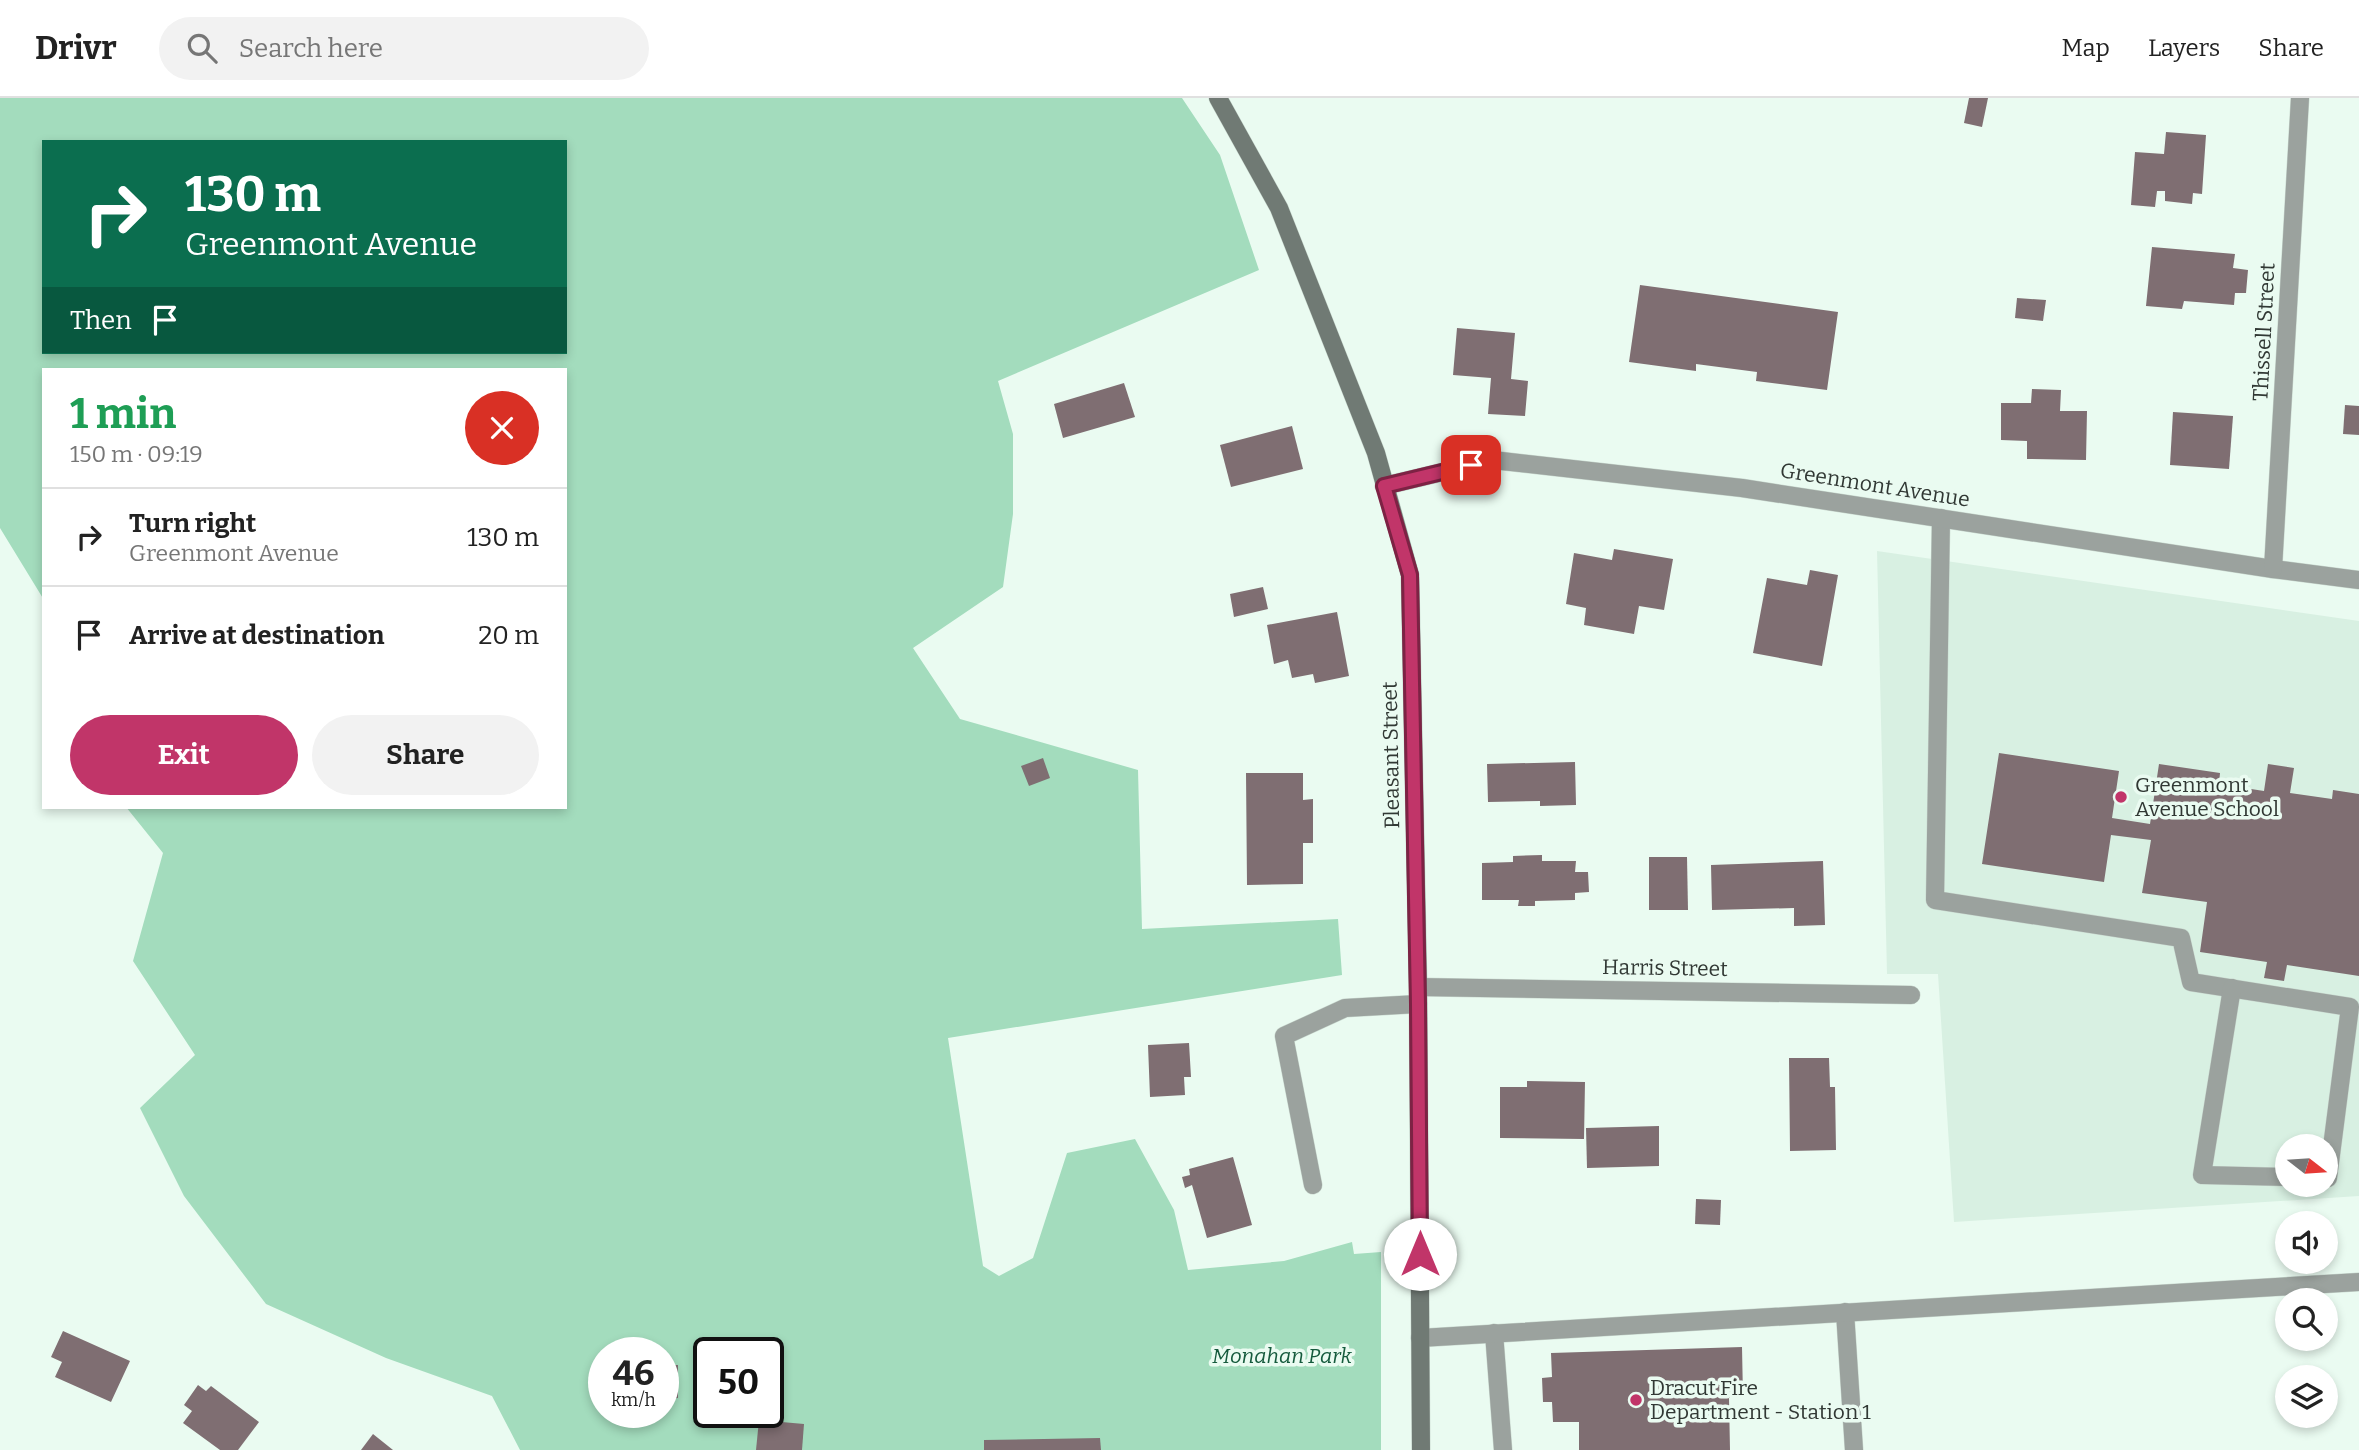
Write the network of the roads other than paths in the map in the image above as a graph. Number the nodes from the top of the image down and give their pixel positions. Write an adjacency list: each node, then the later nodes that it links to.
1 (1218, 98): 3 (main road, Pleasant Street)
2 (2300, 98): 5 (street, Thissell Street)
3 (1384, 486): 4 (street, Greenmont Avenue); 8 (main road, Pleasant Street)
4 (1941, 518): 5 (street, Greenmont Avenue); 7 (street)
5 (2273, 569): 6 (street, Greenmont Avenue)
6 (2359, 580)
7 (2232, 988): 10 (street); 11 (street)
8 (1418, 995): 9 (street, Harris Street); 12 (street, Harris Street); 16 (main road, Pleasant Street)
9 (1911, 995)
10 (2334, 1134)
11 (2275, 1177)
12 (1313, 1185)
13 (2359, 1282): 14 (street)
14 (1845, 1312): 15 (street); 19 (street)
15 (1494, 1334): 16 (street); 18 (street)
16 (1420, 1338): 17 (main road, Pleasant Street)
17 (1421, 1450)
18 (1503, 1450)
19 (1854, 1450)

